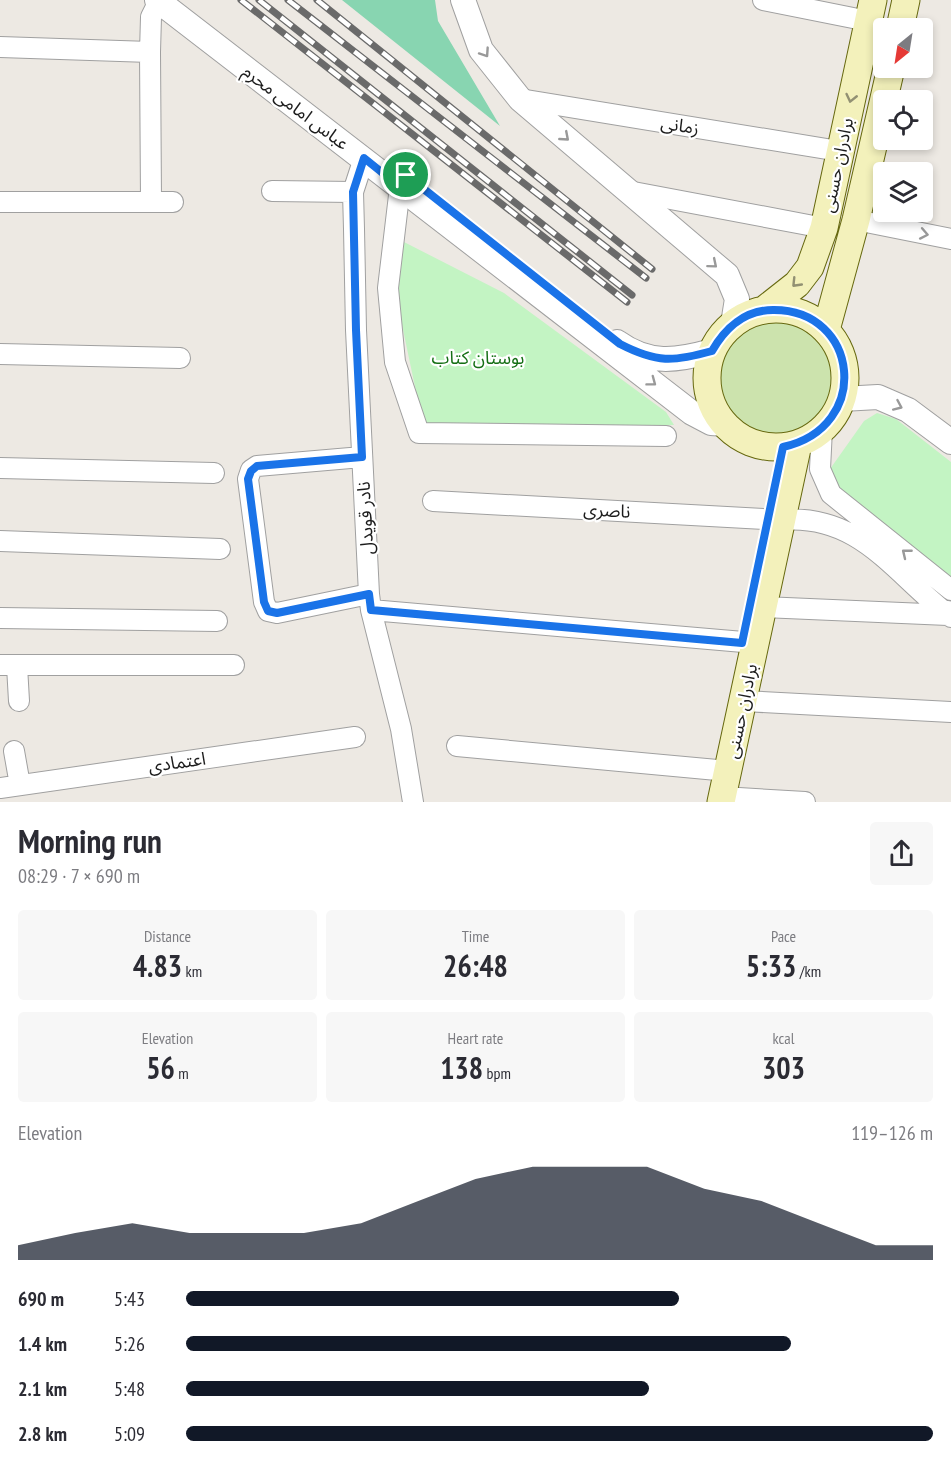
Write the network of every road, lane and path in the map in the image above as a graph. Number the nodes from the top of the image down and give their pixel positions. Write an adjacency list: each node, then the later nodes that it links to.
1 (163, 0): 8 (street); 13 (street, عباس امامی محرم); 14 (street, عباس امامی محرم)
2 (463, 0): 11 (street, one-way to 11)
3 (763, 0): 5 (street)
4 (906, 0): 6 (main road)
5 (870, 10): 9 (main road, برادران حسنی)
6 (902, 18)
7 (0, 47): 8 (street)
8 (150, 52): 18 (street)
9 (872, 57): 12 (main road, برادران حسنی, one-way to 12)
10 (889, 78): 21 (main road, برادران حسنی)
11 (520, 99): 12 (street, زمانی); 16 (street, one-way to 16)
12 (839, 151): 22 (main road, برادران حسنی)
13 (364, 158): 14 (street, عباس امامی محرم); 17 (street, نادر قویدل)
14 (403, 181): 27 (street, عباس امامی محرم); 31 (street, عباس امامی محرم, one-way to 31); 33 (street)
15 (272, 190): 17 (street)
16 (628, 191): 22 (street); 25 (street, one-way to 25)
17 (353, 192): 36 (street, نادر قویدل)
18 (151, 201): 19 (street); 20 (street)
19 (0, 202)
20 (173, 202)
21 (856, 220): 23 (street, one-way to 23); 26 (main road, برادران حسنی)
22 (824, 228): 24 (main road, برادران حسنی, one-way to 24)
23 (951, 239)
24 (764, 310): 25 (main road); 26 (main road)
25 (733, 324): 27 (main road)
26 (826, 330): 30 (main road)
27 (712, 351): 31 (main road)
28 (0, 354): 29 (street)
29 (180, 358)
30 (842, 399): 32 (main road); 34 (street, one-way to 34)
31 (725, 424): 35 (main road)
32 (822, 429): 35 (main road); 43 (street, one-way to 32)
33 (666, 436)
34 (951, 442)
35 (790, 445): 40 (main road, برادران حسنی)
36 (362, 457): 44 (street, نادر قویدل); 44 (street)
37 (0, 468): 38 (street)
38 (214, 473)
39 (433, 501): 40 (street, ناصری)
40 (772, 523): 45 (main road, برادران حسنی); 46 (street, ناصری)
41 (0, 541): 42 (street)
42 (220, 549)
43 (951, 590): 46 (street)
44 (370, 602): 49 (street); 61 (street, نادر قویدل)
45 (763, 607): 46 (street); 49 (main road, برادران حسنی)
46 (949, 616)
47 (0, 618): 48 (street)
48 (218, 621)
49 (745, 643): 52 (main road, برادران حسنی)
50 (9, 665): 51 (street); 53 (street)
51 (234, 665)
52 (743, 700): 54 (street); 58 (main road, برادران حسنی)
53 (19, 701)
54 (951, 712)
55 (355, 736): 59 (street, اعتمادی)
56 (457, 746): 58 (street)
57 (14, 751): 59 (street)
58 (719, 780): 62 (street)
59 (20, 785): 60 (street, اعتمادی)
60 (0, 788)
61 (413, 802)
62 (805, 802)

